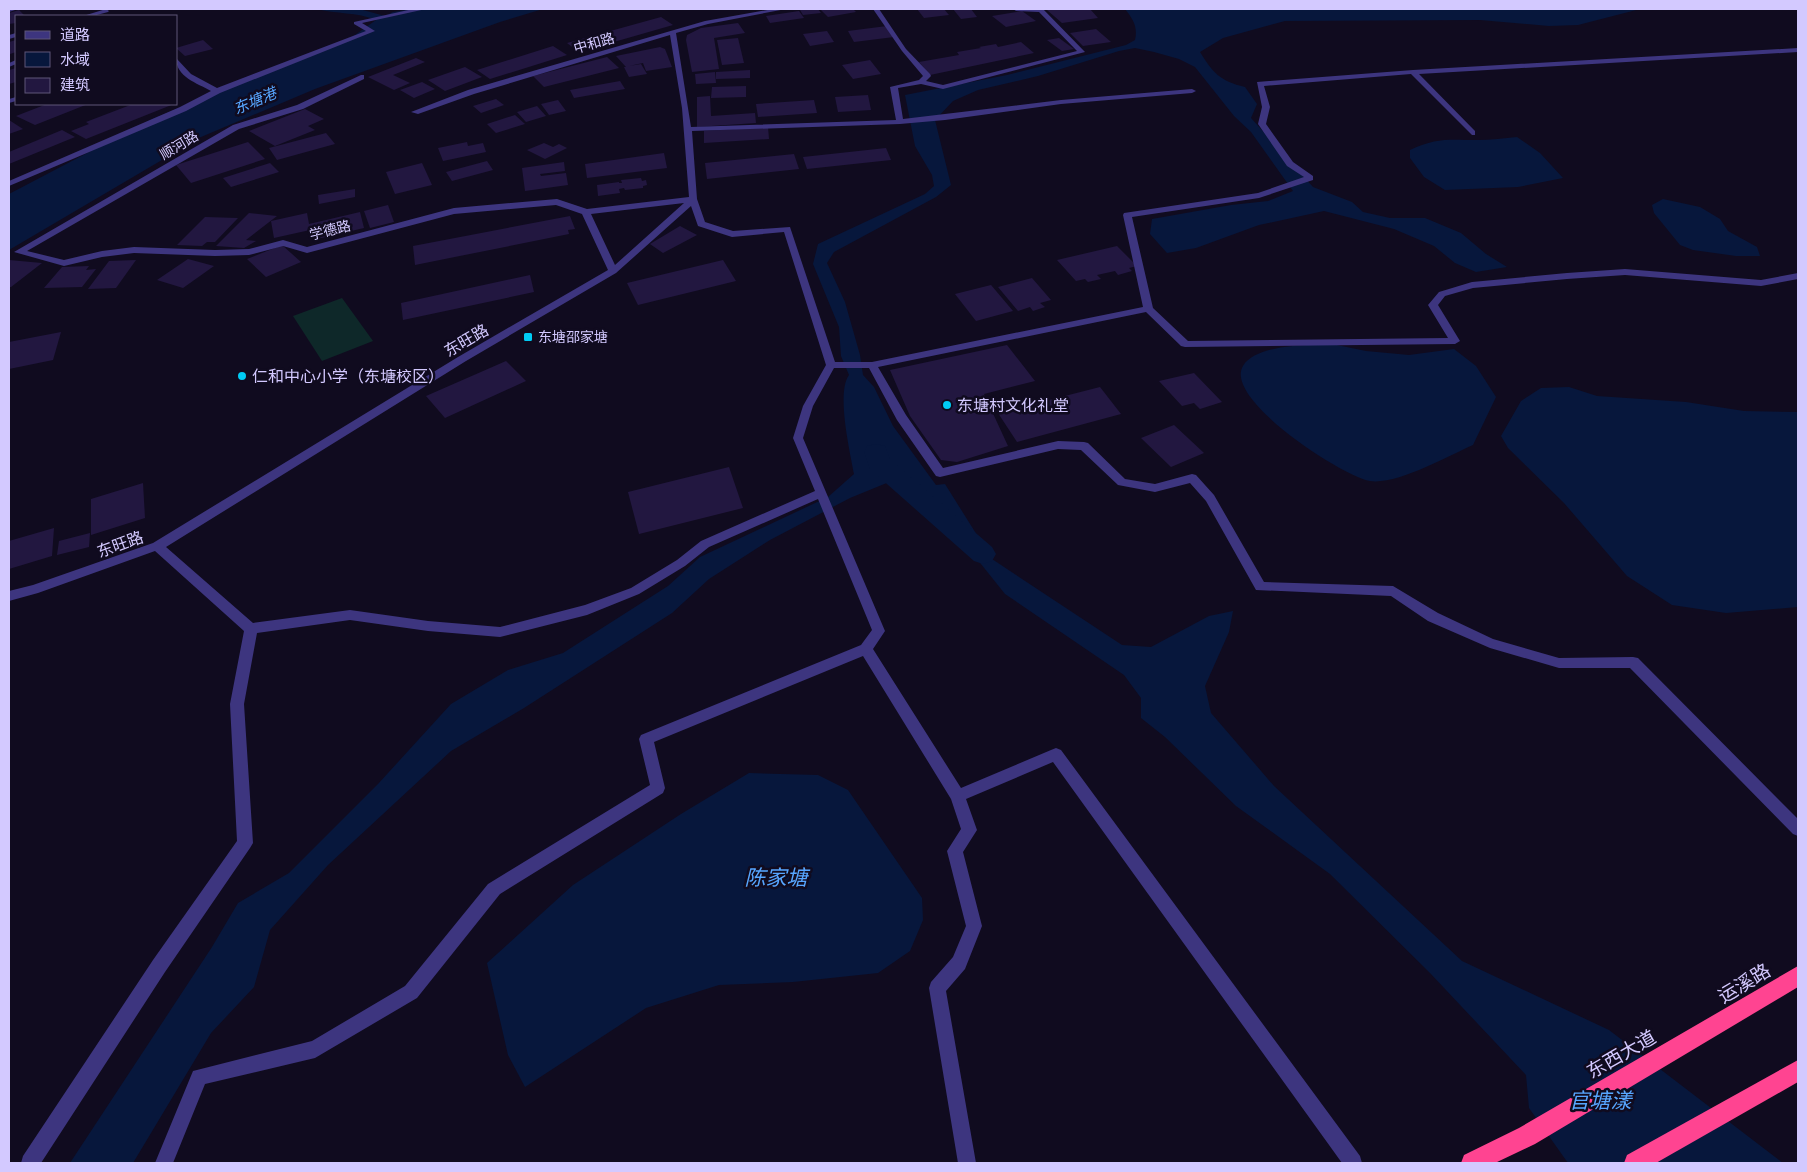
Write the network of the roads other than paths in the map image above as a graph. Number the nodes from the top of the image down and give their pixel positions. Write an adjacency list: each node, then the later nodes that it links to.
1 (15, 9): 6 (street)
2 (423, 9): 15 (street)
3 (783, 9): 9 (street, 中和路)
4 (876, 9): 14 (street)
5 (1016, 9): 14 (street)
6 (9, 10)
7 (104, 10): 8 (street)
8 (89, 15)
9 (673, 33): 17 (street, 中和路); 19 (street)
10 (1798, 50): 12 (street)
11 (178, 63): 15 (street)
12 (1413, 72): 20 (street); 27 (street)
13 (361, 76): 24 (street, 顺河路)
14 (921, 82): 18 (street)
15 (217, 91): 21 (street)
16 (1192, 91): 18 (street)
17 (416, 112)
18 (900, 122): 19 (street)
19 (687, 129): 22 (street)
20 (1472, 133)
21 (9, 184)
22 (693, 199): 23 (street, 学德路); 25 (street, 东旺路); 28 (street)
23 (586, 212): 24 (street, 学德路); 25 (street)
24 (19, 252)
25 (613, 271): 31 (street, 东旺路)
26 (1798, 276): 27 (street)
27 (1148, 309): 29 (street)
28 (837, 365): 29 (street); 30 (street)
29 (868, 365): 36 (street)
30 (821, 493): 33 (street); 34 (street)
31 (157, 546): 32 (street, 东旺路); 33 (street)
32 (9, 596)
33 (251, 629): 40 (street)
34 (866, 650): 35 (street); 41 (street)
35 (958, 796): 42 (street); 43 (street)
36 (1798, 829)
37 (1798, 976): 38 (highway, 运溪路)
38 (1713, 1028): 44 (highway, 东西大道)
39 (1798, 1070): 45 (highway)
40 (30, 1163)
41 (164, 1163)
42 (967, 1163)
43 (1353, 1163)
44 (1472, 1163)
45 (1635, 1163)

